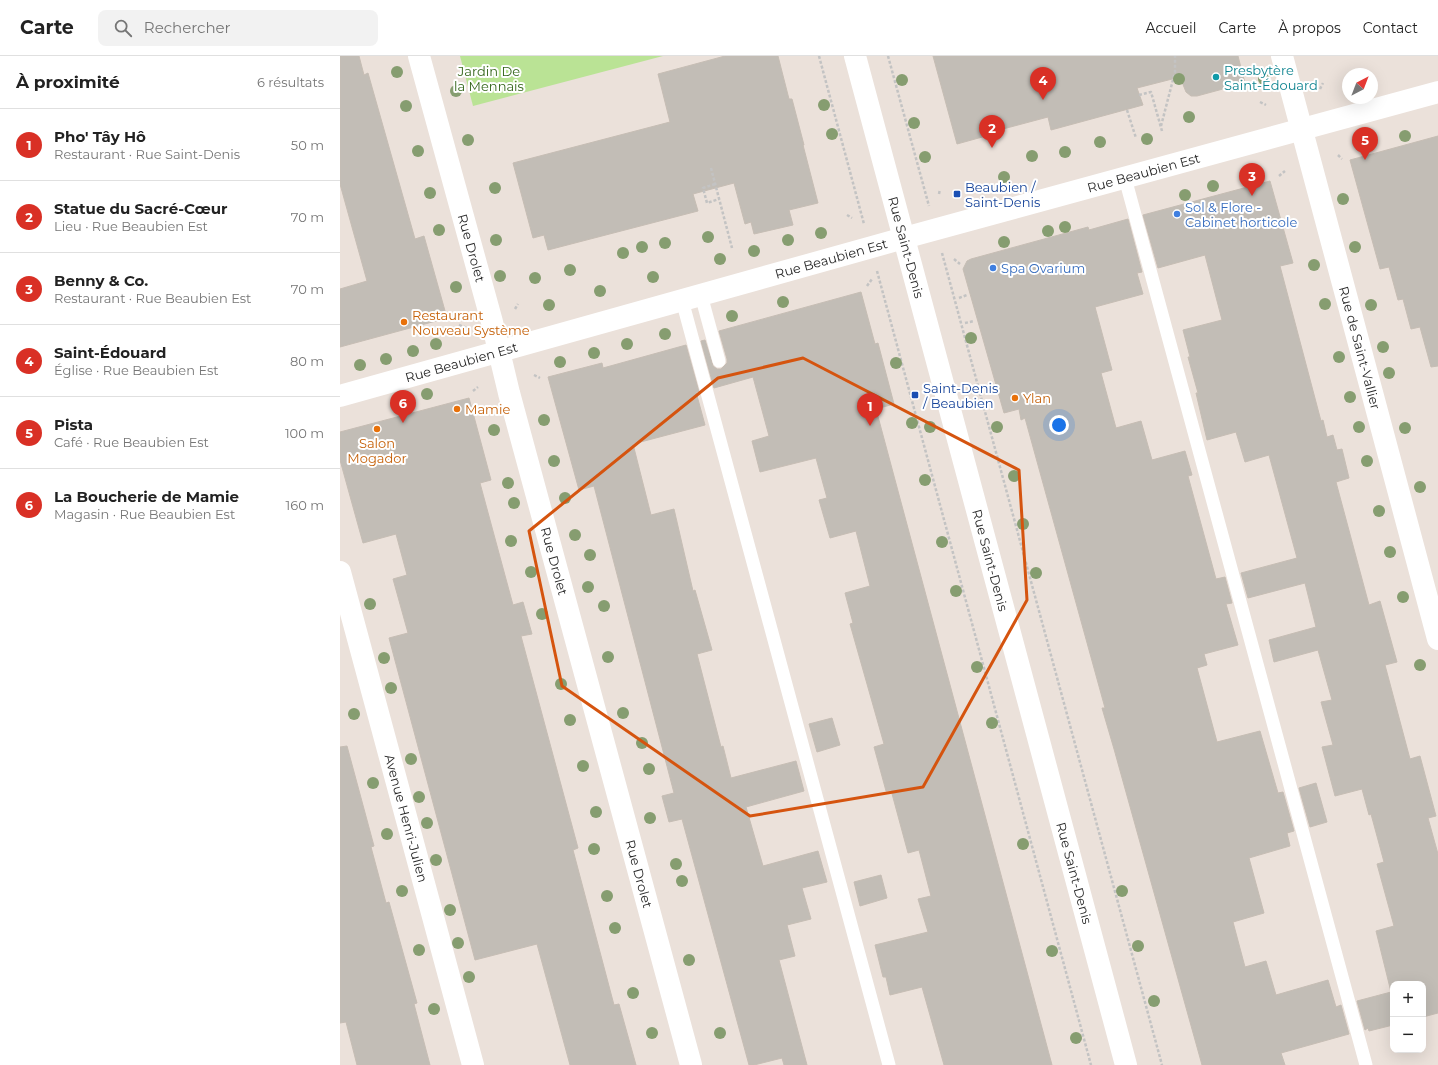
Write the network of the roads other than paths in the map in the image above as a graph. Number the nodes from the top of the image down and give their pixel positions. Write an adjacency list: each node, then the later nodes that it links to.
1 (420, 56): 9 (street, Rue Drolet)
2 (855, 56): 7 (street, Rue Saint-Denis)
3 (1282, 56): 5 (street, Rue de Saint-Vallier)
4 (1438, 92): 5 (street, Rue Beaubien Est)
5 (1302, 129): 6 (street, Rue Beaubien Est); 13 (street, Rue de Saint-Vallier)
6 (1125, 178): 7 (street, Rue Beaubien Est); 18 (lane)
7 (904, 238): 8 (street, Rue Beaubien Est); 17 (street, Rue Saint-Denis)
8 (692, 298): 9 (street, Rue Beaubien Est); 10 (lane); 16 (lane)
9 (499, 352): 11 (street, Rue Beaubien Est); 15 (street, Rue Drolet)
10 (719, 361)
11 (340, 396)
12 (340, 572): 14 (street, Avenue Henri-Julien)
13 (1438, 640)
14 (473, 1065)
15 (691, 1065)
16 (889, 1065)
17 (1126, 1065)
18 (1366, 1065)

